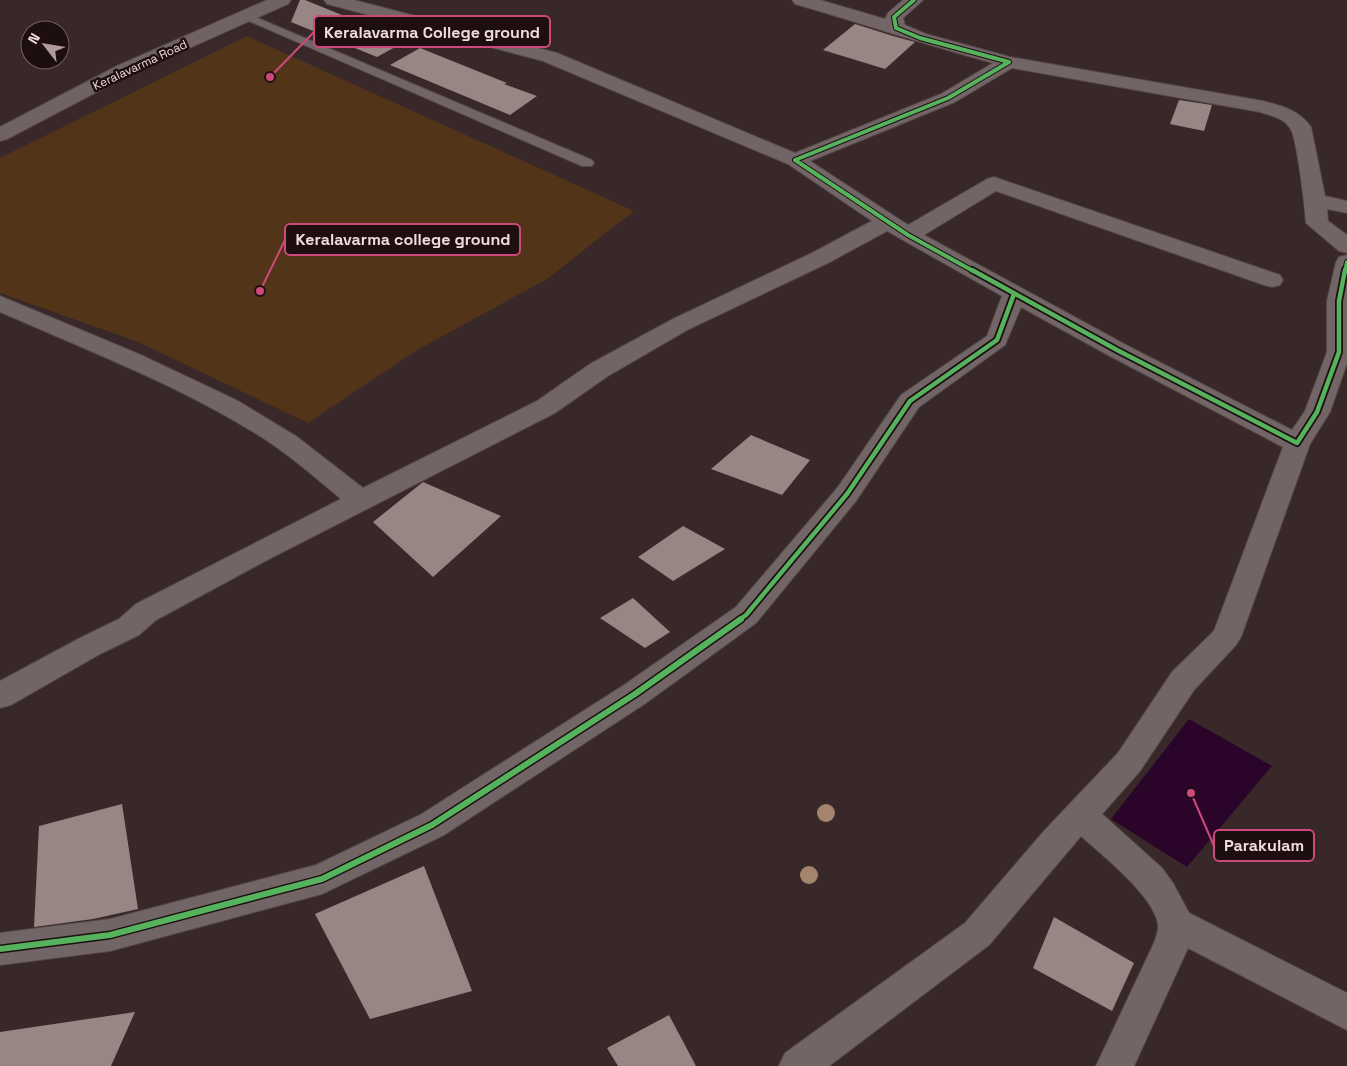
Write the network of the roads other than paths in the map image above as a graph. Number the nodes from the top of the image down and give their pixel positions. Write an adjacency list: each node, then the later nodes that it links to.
1 (282, 0): 5 (street, Keralavarma Road)
2 (333, 0): 9 (street)
3 (801, 0): 6 (street)
4 (914, 0): 6 (street)
5 (246, 16): 8 (street, Keralavarma Road); 10 (lane)
6 (896, 28): 7 (street)
7 (1010, 62): 9 (street); 11 (street)
8 (0, 135)
9 (796, 160): 13 (street)
10 (587, 163)
11 (1315, 200): 12 (street); 14 (street)
12 (1347, 207)
13 (898, 228): 16 (street); 17 (street); 20 (street)
14 (1347, 246)
15 (1347, 262): 19 (street)
16 (1272, 280)
17 (1014, 294): 19 (street); 24 (street)
18 (0, 303): 20 (street)
19 (1297, 443): 22 (street)
20 (361, 500): 21 (street)
21 (0, 696)
22 (1081, 815): 23 (street); 26 (street)
23 (1175, 924): 25 (street); 27 (street)
24 (0, 949)
25 (1347, 1012)
26 (798, 1066)
27 (1114, 1066)

